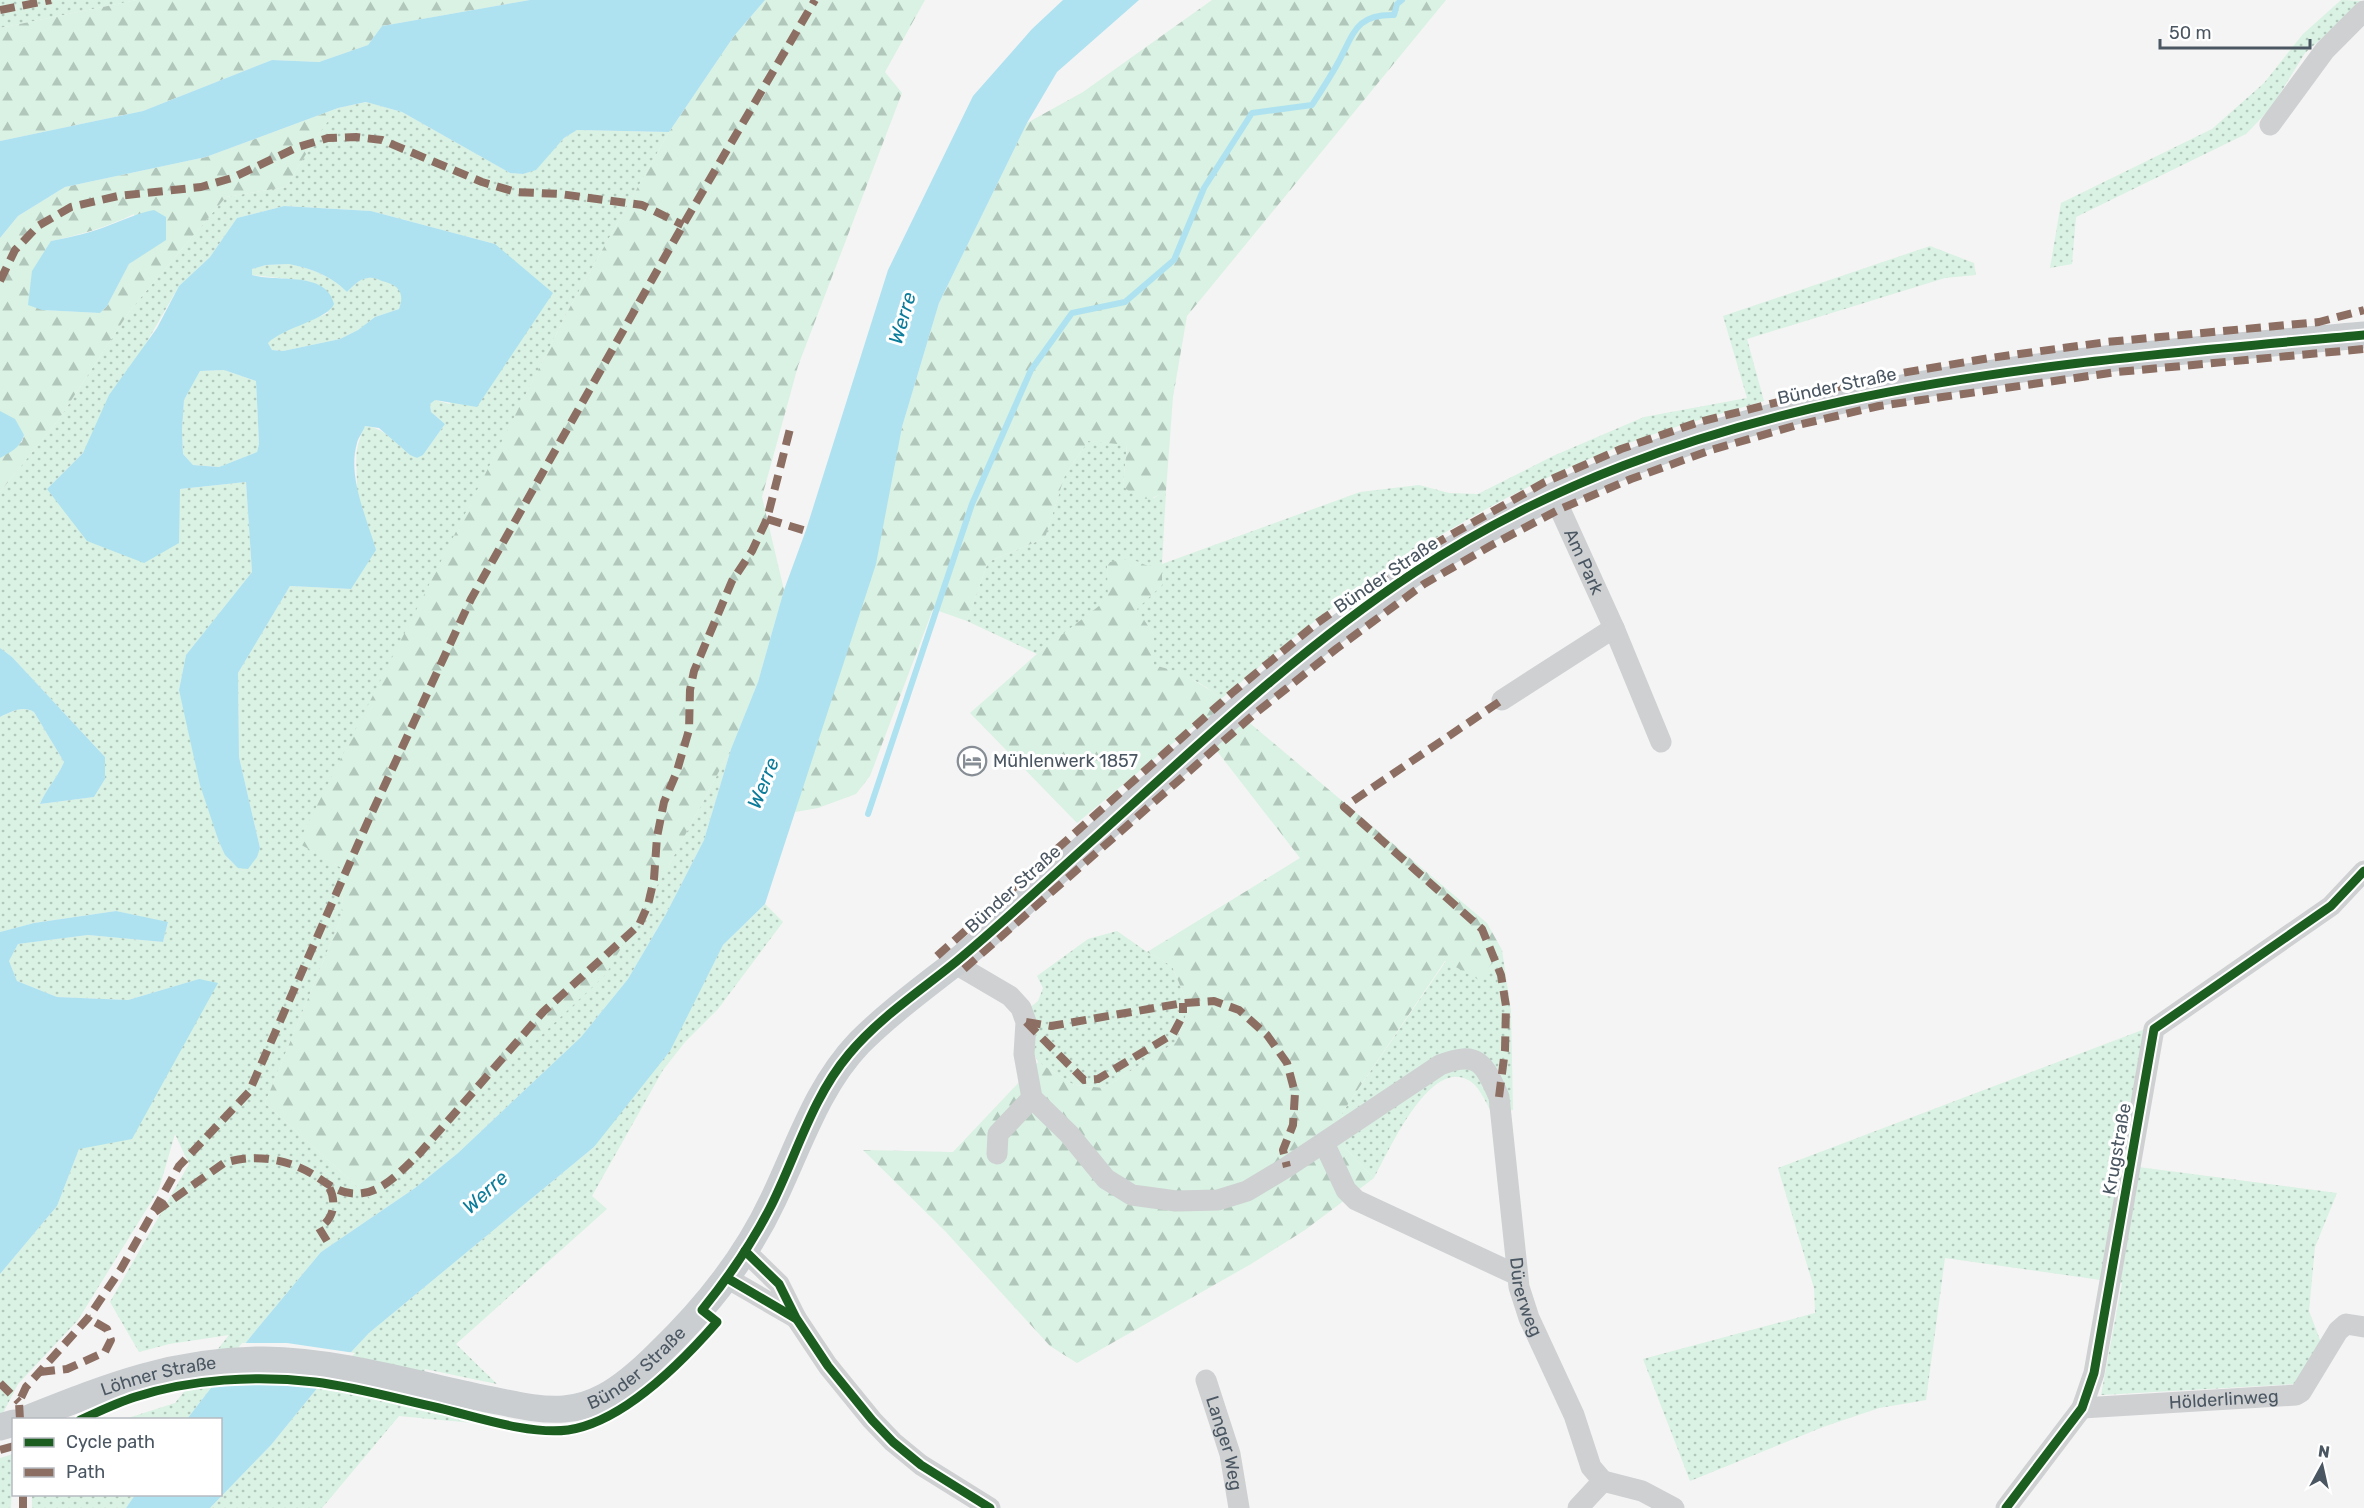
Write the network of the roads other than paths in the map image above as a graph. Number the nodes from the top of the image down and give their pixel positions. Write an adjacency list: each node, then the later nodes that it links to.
1 (2364, 11): 2 (street)
2 (2270, 125)
3 (2364, 335): 4 (main road, Bünder Straße)
4 (1554, 496): 5 (street, Am Park); 9 (main road, Bünder Straße)
5 (1614, 628): 6 (street); 7 (street, Am Park)
6 (1502, 700)
7 (1661, 742)
8 (2364, 871): 20 (street, Krugstraße)
9 (956, 962): 10 (street); 13 (main road, Bünder Straße)
10 (1032, 1098): 11 (street, Dürerweg); 12 (street)
11 (1324, 1143): 14 (street); 14 (street, Dürerweg)
12 (997, 1154)
13 (745, 1251): 15 (main road, Bünder Straße); 16 (street)
14 (1517, 1275): 22 (street, Dürerweg)
15 (727, 1278): 16 (street); 18 (main road, Bünder Straße)
16 (796, 1318): 23 (street)
17 (2364, 1327): 20 (street, Hölderlinweg)
18 (301, 1362): 21 (main road, Löhner Straße)
19 (1206, 1380): 24 (street, Langer Weg)
20 (2082, 1408): 27 (street, Krugstraße)
21 (27, 1418)
22 (1603, 1481): 25 (street); 26 (street)
23 (990, 1508)
24 (1239, 1508)
25 (1578, 1508)
26 (1674, 1508)
27 (2006, 1508)

